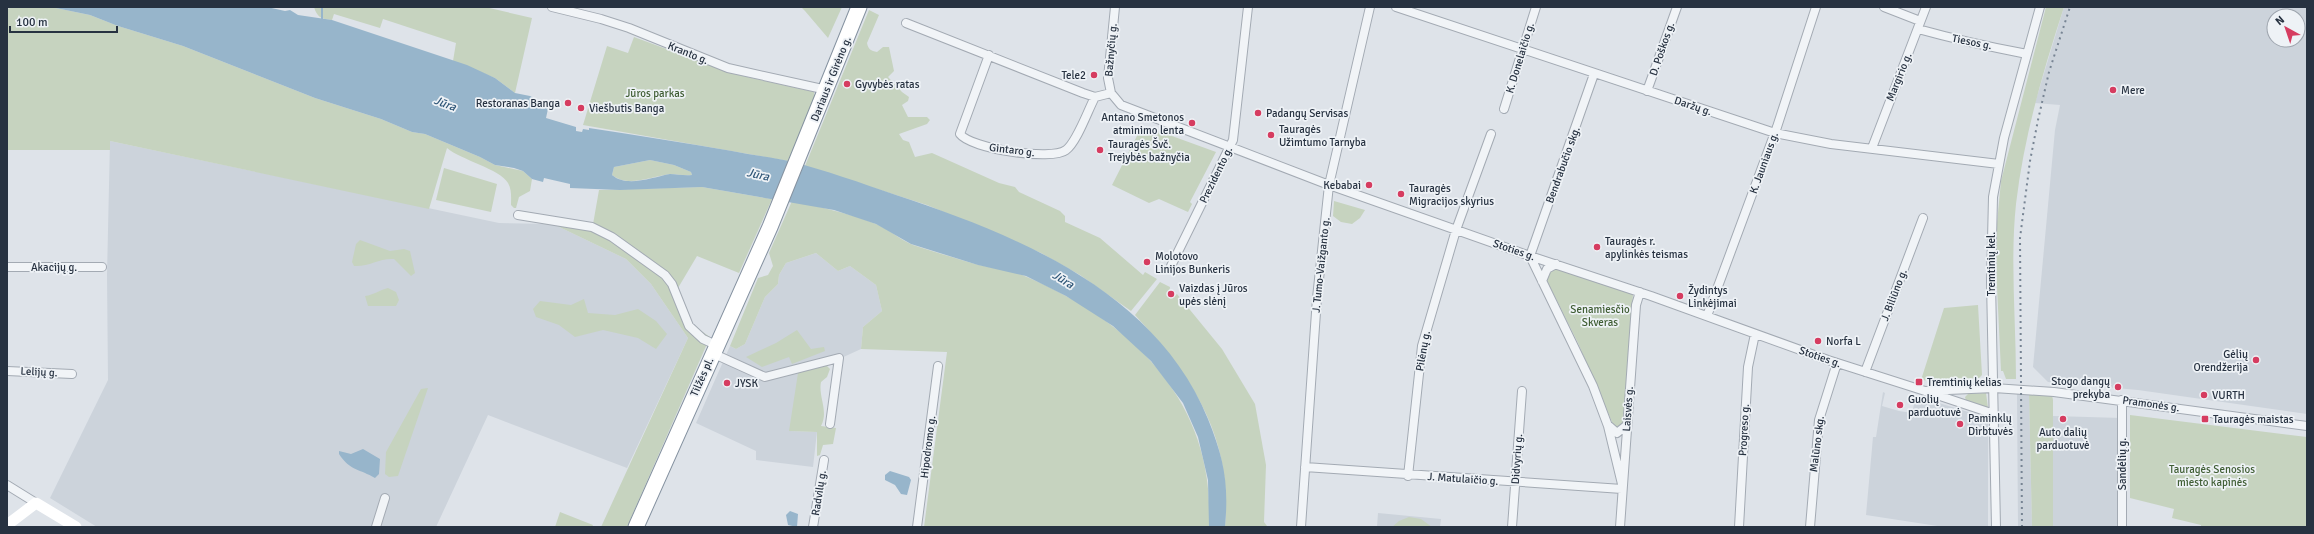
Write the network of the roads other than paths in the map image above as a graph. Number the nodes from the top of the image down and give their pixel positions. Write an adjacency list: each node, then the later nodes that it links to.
1 (552, 7): 19 (street, Kranto g.)
2 (859, 7): 19 (highway, Dariaus ir Girėno g.)
3 (1115, 7): 21 (street, Bažnyčių g.)
4 (1248, 7): 26 (street, Prezidento g.)
5 (1370, 7): 29 (street, J. Tumo-Vaižganto g.)
6 (1396, 7): 15 (street, Daržų g.)
7 (1536, 7): 15 (street, K. Donelaičio g.)
8 (1677, 7): 20 (street, D. Poškos g.)
9 (1816, 7): 24 (street, K. Jauniaus g.)
10 (1884, 7): 14 (street, Tiesos g.)
11 (1926, 7): 14 (street, Margirio g.)
12 (2040, 7): 16 (street, Tremtinių kel.)
13 (906, 24): 17 (street)
14 (1919, 25): 16 (street, Tiesos g.); 27 (street, Margirio g.)
15 (1522, 49): 18 (street, Daržų g.); 23 (street, K. Donelaičio g.)
16 (2027, 54): 28 (street, Tremtinių kel.)
17 (989, 55): 22 (street); 22 (street, Gintaro g.)
18 (1594, 74): 20 (street, Daržų g.); 34 (street, Bendrabučio skg.)
19 (827, 90): 32 (highway, Dariaus ir Girėno g.)
20 (1647, 91): 24 (street, Daržų g.)
21 (1111, 93): 22 (street); 26 (street, Stoties g.)
22 (1095, 97)
23 (1504, 109)
24 (1774, 133): 27 (street, Daržų g.); 41 (street, K. Jauniaus g.)
25 (1491, 134): 33 (street)
26 (1230, 147): 29 (street, Stoties g.); 36 (street, Prezidento g.)
27 (1872, 148): 28 (street, Daržų g.)
28 (1999, 164): 49 (street, Tremtinių kel.)
29 (1329, 185): 33 (street, Stoties g.); 61 (street, J. Tumo-Vaižganto g.)
30 (518, 215): 43 (street)
31 (1923, 218): 47 (street, J. Biliūno g.)
32 (770, 227): 43 (highway, Tilžės pl.)
33 (1456, 230): 34 (street, Stoties g.); 62 (street, Pilėnų g.)
34 (1530, 256): 35 (street, Stoties g.); 39 (street)
35 (1556, 264): 39 (street); 40 (street, Stoties g.)
36 (1171, 266)
37 (7, 267): 38 (street, Akacijų g.)
38 (102, 267)
39 (1542, 281): 58 (street)
40 (1640, 292): 41 (street, Stoties g.); 57 (street, Laisvės g.)
41 (1707, 316): 42 (street, Stoties g.)
42 (1755, 334): 44 (street, Stoties g.); 77 (street, Progreso g.)
43 (714, 349): 56 (street); 71 (highway, Tilžės pl.)
44 (1837, 363): 47 (street, Stoties g.); 78 (street, Malūno skg.)
45 (938, 366): 73 (street, Hipodromo g.)
46 (7, 371): 48 (street, Lelijų g.)
47 (1865, 372): 52 (street, Stoties g.)
48 (72, 374)
49 (1994, 388): 50 (street, Stoties g.); 53 (street, Pramonės g.); 55 (street, Tremtinių kel.)
50 (1966, 389): 52 (street, Stoties g.); 54 (street)
51 (1522, 391): 63 (street, Didvyrių g.)
52 (1925, 391): 54 (street, Stoties g.)
53 (2122, 400): 59 (street, Pramonės g.); 80 (street, Sandėlių g.)
54 (1963, 405): 55 (street, Stoties g.)
55 (1994, 414): 79 (street, Tremtinių kel.)
56 (830, 424)
57 (1627, 425): 58 (street); 65 (street, Laisvės g.)
58 (1608, 426): 65 (street)
59 (2307, 426)
60 (824, 460): 72 (street, Radvilų g.)
61 (1305, 467): 62 (street, J. Matulaičio g.); 74 (street, J. Tumo-Vaižganto g.)
62 (1408, 476): 63 (street, J. Matulaičio g.)
63 (1516, 483): 65 (street, J. Matulaičio g.); 75 (street, Didvyrių g.)
64 (7, 485): 67 (street)
65 (1622, 486): 76 (street, Laisvės g.)
66 (385, 498): 70 (street)
67 (36, 503): 68 (main road); 69 (main road)
68 (7, 525)
69 (76, 527)
70 (376, 527)
71 (636, 527)
72 (814, 527)
73 (918, 527)
74 (1300, 527)
75 (1512, 527)
76 (1620, 527)
77 (1739, 527)
78 (1810, 527)
79 (1996, 527)
80 (2122, 527)

